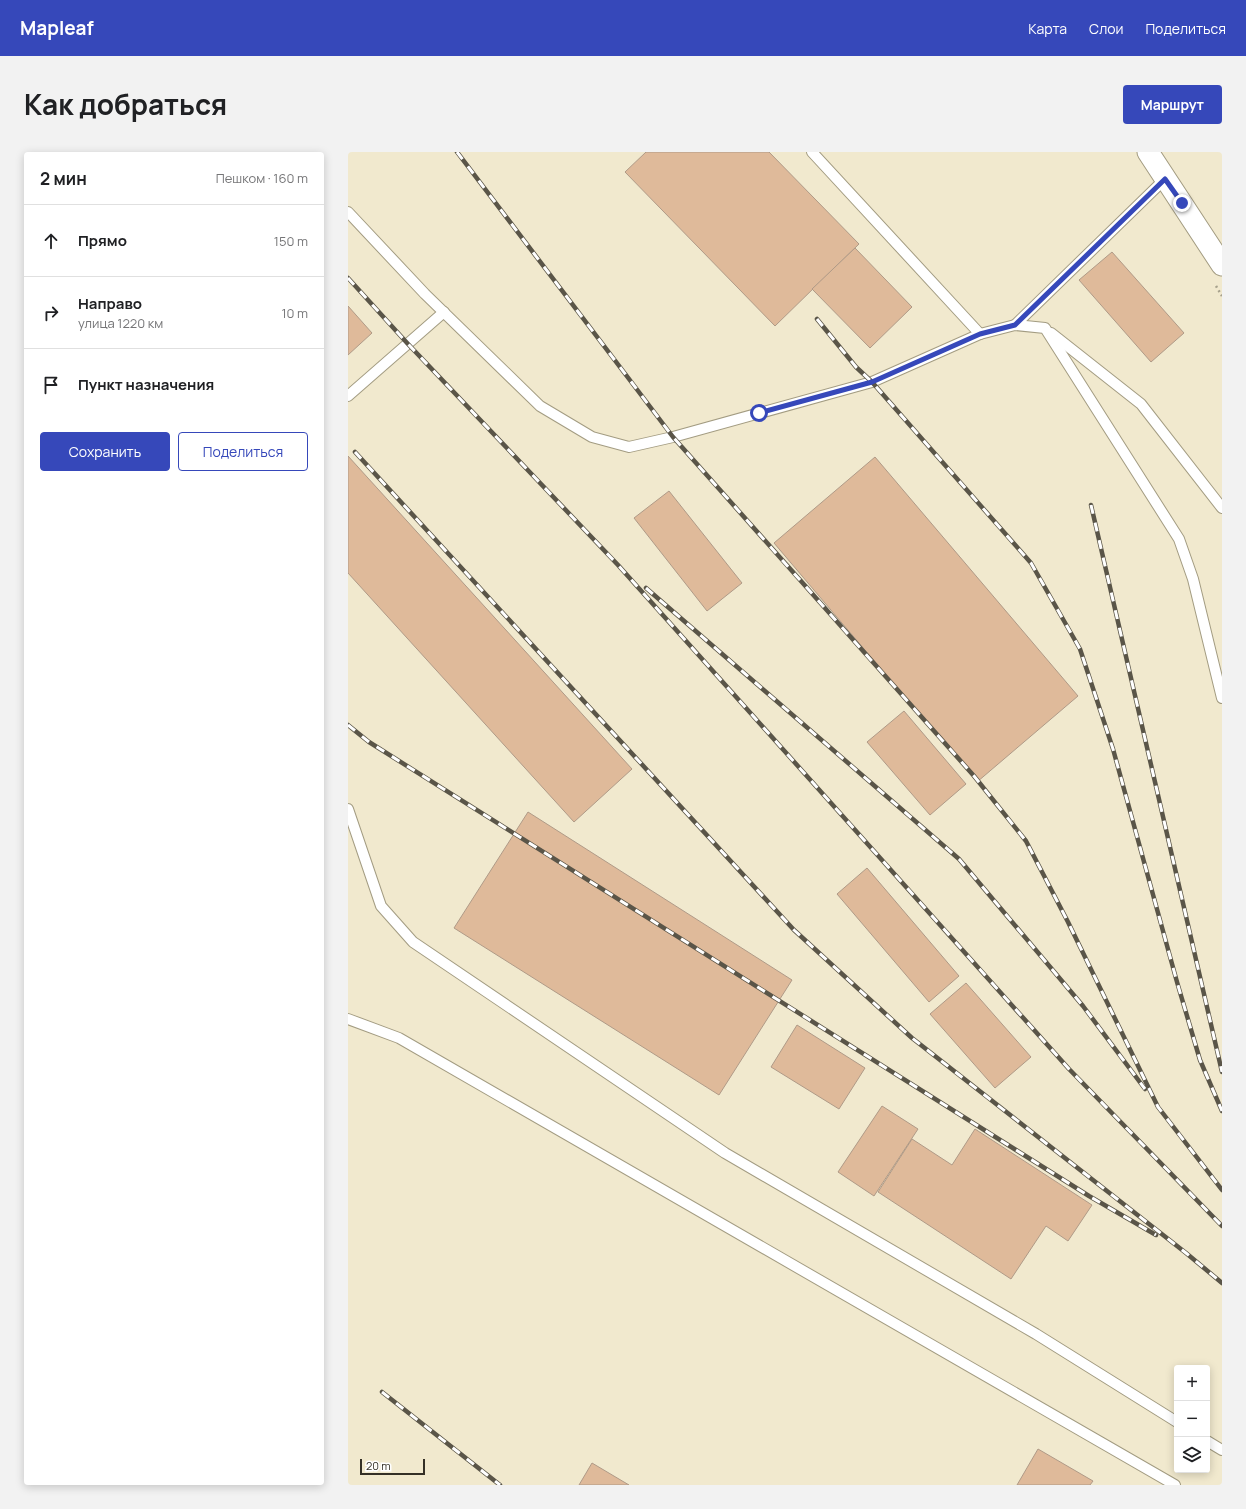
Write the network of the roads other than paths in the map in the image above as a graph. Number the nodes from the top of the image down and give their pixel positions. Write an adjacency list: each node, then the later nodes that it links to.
1 (812, 152): 9 (lane)
2 (1148, 152): 3 (street)
3 (1165, 179): 5 (street); 7 (lane)
4 (348, 212): 6 (lane)
5 (1222, 265)
6 (444, 312): 9 (lane); 10 (lane)
7 (1015, 325): 8 (lane); 9 (lane)
8 (1045, 328): 11 (lane); 12 (lane)
9 (980, 334)
10 (348, 396)
11 (1222, 508)
12 (1222, 698)
13 (348, 809): 15 (lane)
14 (348, 1019): 18 (lane)
15 (1174, 1420)
16 (1210, 1443): 17 (lane)
17 (1222, 1450)
18 (1175, 1485)

